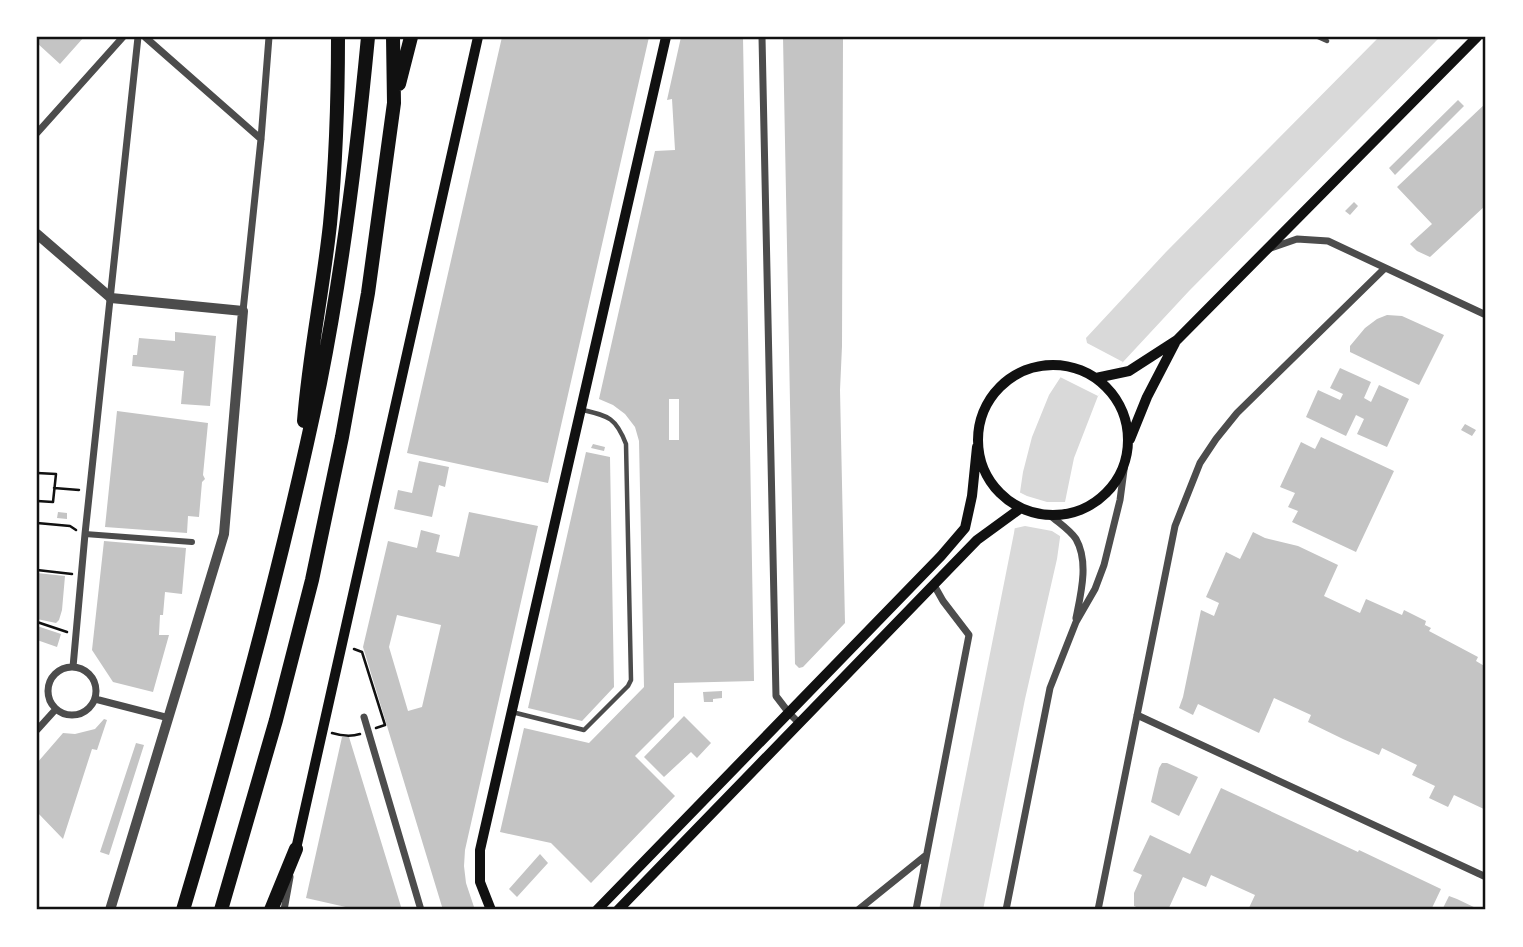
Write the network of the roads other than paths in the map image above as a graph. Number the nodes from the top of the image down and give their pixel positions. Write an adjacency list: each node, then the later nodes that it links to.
1 (123, 37): 16 (street)
2 (138, 37): 21 (street)
3 (145, 37): 17 (street)
4 (269, 37): 17 (street)
5 (338, 37): 29 (highway)
6 (368, 37): 29 (highway)
7 (393, 37): 15 (highway)
8 (411, 37): 15 (highway)
9 (478, 37): 46 (main road)
10 (666, 37): 26 (main road)
11 (762, 37): 40 (street)
12 (1318, 37): 14 (lane)
13 (1477, 37): 19 (main road)
14 (1327, 41)
15 (394, 103): 51 (highway)
16 (37, 132)
17 (261, 139): 22 (street)
18 (37, 234): 21 (street)
19 (1267, 249): 20 (street); 24 (main road)
20 (1385, 268): 23 (street); 41 (street)
21 (111, 298): 22 (street); 32 (street)
22 (243, 311): 43 (street)
23 (1486, 315)
24 (1177, 340): 25 (main road); 28 (main road)
25 (1096, 378): 27 (main road); 28 (main road)
26 (579, 409): 39 (main road); 39 (lane)
27 (977, 447): 30 (main road); 40 (main road)
28 (1127, 450): 31 (main road); 35 (street)
29 (300, 471): 50 (highway)
30 (1015, 509): 31 (main road); 34 (main road)
31 (1051, 516): 35 (street)
32 (85, 534): 33 (street); 36 (street)
33 (192, 542)
34 (934, 585): 44 (main road); 47 (street)
35 (1076, 622): 60 (street)
36 (73, 667): 37 (street); 38 (street)
37 (95, 699): 38 (street); 43 (street)
38 (56, 709): 45 (street)
39 (511, 712): 55 (main road)
40 (789, 713): 44 (street); 56 (main road)
41 (1137, 715): 48 (street); 61 (street)
42 (364, 717): 54 (street)
43 (169, 718): 49 (street)
44 (799, 723): 57 (main road)
45 (37, 730)
46 (296, 849): 52 (highway); 53 (street)
47 (925, 856): 58 (street); 59 (street)
48 (1486, 877)
49 (110, 910)
50 (183, 910)
51 (221, 910)
52 (271, 910)
53 (284, 910)
54 (421, 910)
55 (491, 910)
56 (597, 910)
57 (618, 910)
58 (858, 910)
59 (916, 910)
60 (1006, 910)
61 (1098, 910)

